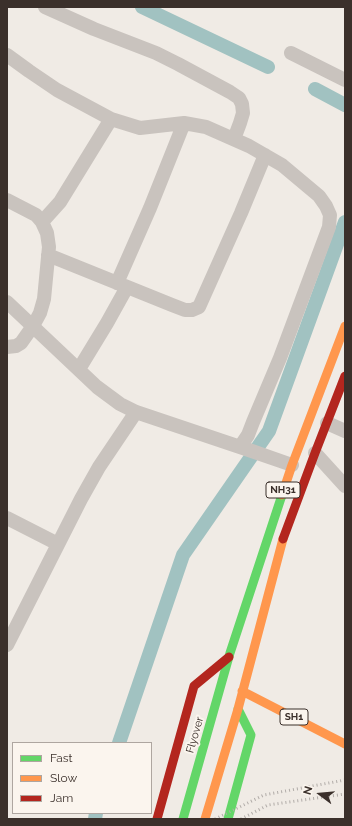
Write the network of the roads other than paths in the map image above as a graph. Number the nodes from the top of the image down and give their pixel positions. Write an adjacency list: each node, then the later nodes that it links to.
1 (44, 7): 7 (street)
2 (291, 53): 4 (street)
3 (7, 55): 5 (street)
4 (345, 80)
5 (111, 119): 6 (street); 10 (street)
6 (184, 122): 7 (street); 12 (street)
7 (234, 139): 8 (street)
8 (265, 155): 12 (street); 22 (street)
9 (7, 200): 10 (street)
10 (42, 222): 11 (street)
11 (48, 255): 12 (street); 14 (street)
12 (122, 285): 17 (street)
13 (7, 302): 14 (street)
14 (33, 326): 16 (street); 17 (street)
15 (345, 326): 24 (main road, NH31)
16 (7, 347)
17 (79, 369): 19 (street)
18 (345, 376): 20 (main road, NH31)
19 (136, 412): 22 (street); 27 (street)
20 (327, 423): 21 (street); 23 (main road, NH31)
21 (345, 430)
22 (243, 448): 24 (street)
23 (315, 453): 25 (street); 30 (main road, NH31)
24 (292, 465): 29 (main road, NH31)
25 (345, 486)
26 (7, 518): 27 (street)
27 (58, 544): 28 (street)
28 (7, 645)
29 (229, 657): 33 (main road); 34 (main road, Flyover)
30 (242, 691): 31 (main road, NH31); 32 (main road, SH1)
31 (238, 709): 35 (main road); 36 (main road)
32 (345, 744)
33 (157, 819)
34 (183, 819)
35 (205, 819)
36 (228, 819)

